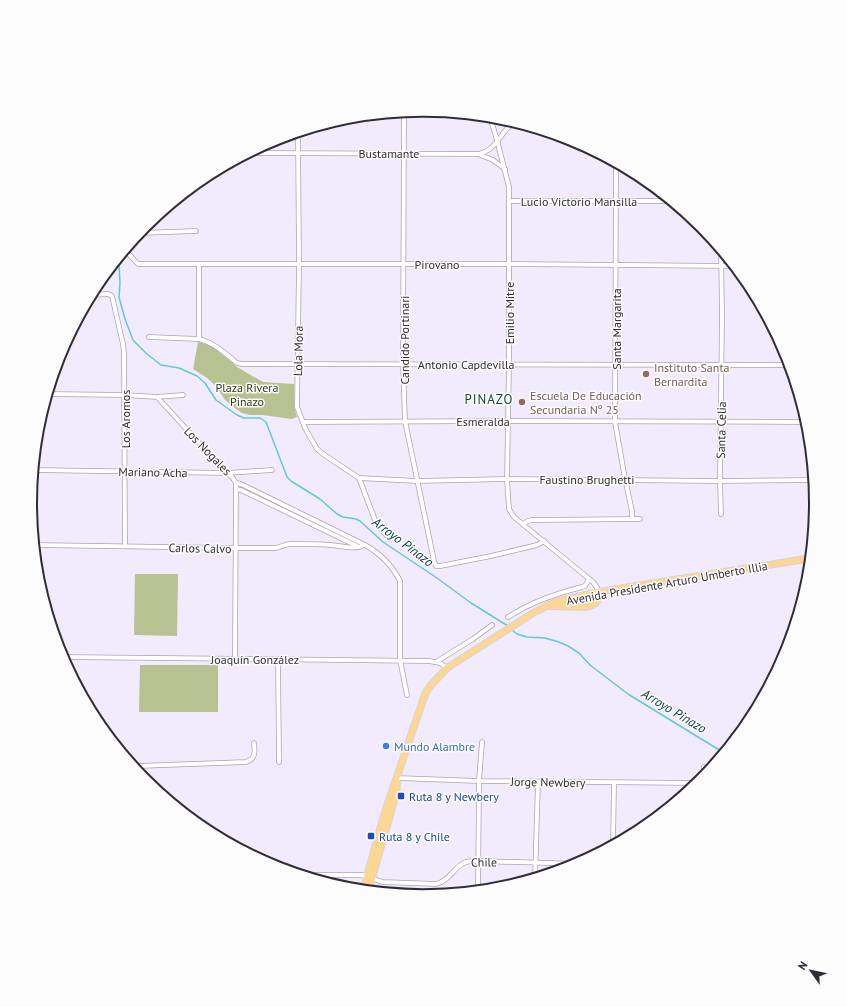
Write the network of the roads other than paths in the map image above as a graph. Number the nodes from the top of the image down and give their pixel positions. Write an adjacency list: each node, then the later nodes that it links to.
1 (404, 118): 8 (street, Candido Portinari)
2 (492, 123): 5 (street, Emilio Mitre)
3 (509, 126): 5 (street)
4 (298, 138): 7 (street, Lola Mora)
5 (497, 140): 9 (street); 11 (street, Emilio Mitre)
6 (261, 153): 7 (street, Bustamante)
7 (298, 153): 8 (street, Bustamante); 21 (street, Lola Mora)
8 (405, 153): 9 (street, Bustamante); 22 (street, Candido Portinari)
9 (478, 154): 11 (street)
10 (616, 168): 13 (street, Santa Margarita)
11 (505, 169): 12 (street, Emilio Mitre)
12 (510, 201): 13 (street, Lucio Victorio Mansilla); 19 (street, Emilio Mitre)
13 (616, 201): 14 (street, Lucio Victorio Mansilla); 23 (street, Santa Margarita)
14 (664, 201)
15 (196, 231): 16 (street)
16 (148, 233)
17 (129, 254): 20 (street, Pirovano)
18 (721, 257): 24 (street, Santa Celia)
19 (510, 264): 22 (street, Pirovano); 23 (street, Pirovano); 31 (street, Emilio Mitre)
20 (199, 265): 21 (street, Pirovano); 28 (street)
21 (299, 265): 22 (street, Pirovano); 29 (street, Lola Mora)
22 (404, 265): 30 (street, Candido Portinari)
23 (616, 266): 24 (street, Pirovano); 32 (street, Santa Margarita)
24 (721, 266): 25 (street, Pirovano); 33 (street, Santa Celia)
25 (728, 266)
26 (99, 295): 36 (street, Los Aromos)
27 (149, 337): 28 (street, Antonio Capdevilla)
28 (199, 339): 29 (street, Antonio Capdevilla)
29 (297, 364): 30 (street, Antonio Capdevilla); 41 (street, Lola Mora)
30 (403, 364): 31 (street, Antonio Capdevilla); 39 (street, Candido Portinari)
31 (509, 364): 32 (street, Antonio Capdevilla); 40 (street, Emilio Mitre)
32 (616, 365): 33 (street, Antonio Capdevilla); 42 (street, Santa Margarita)
33 (721, 365): 34 (street, Antonio Capdevilla); 43 (street, Santa Celia)
34 (784, 365)
35 (53, 394): 36 (street)
36 (125, 395): 38 (street); 47 (street, Los Aromos)
37 (183, 395): 38 (street)
38 (157, 397): 48 (street, Los Nogales)
39 (405, 421): 40 (street, Esmeralda); 41 (street, Esmeralda); 53 (street, Candido Portinari)
40 (508, 421): 42 (street, Esmeralda); 50 (street, Emilio Mitre)
41 (303, 422): 49 (street, Lola Mora)
42 (615, 422): 43 (street, Esmeralda); 51 (street, Santa Margarita)
43 (721, 422): 44 (street, Esmeralda); 54 (street, Santa Celia)
44 (802, 422)
45 (39, 470): 47 (street, Mariano Acha)
46 (272, 470): 48 (street, Mariano Acha)
47 (125, 472): 48 (street, Mariano Acha); 65 (street, Los Aromos)
48 (228, 473): 55 (street, Los Nogales)
49 (359, 478): 53 (street, Faustino Brughetti); 61 (street)
50 (507, 479): 51 (street, Faustino Brughetti); 53 (street, Faustino Brughetti); 60 (street, Emilio Mitre)
51 (625, 480): 54 (street, Faustino Brughetti); 58 (street, Santa Margarita)
52 (809, 480): 54 (street, Faustino Brughetti)
53 (417, 481): 62 (street, Candido Portinari)
54 (720, 481): 57 (street, Santa Celia)
55 (236, 483): 56 (street, Los Nogales); 64 (street)
56 (236, 489): 66 (street); 67 (street, Los Nogales)
57 (721, 514)
58 (632, 519): 59 (street); 60 (street)
59 (640, 519)
60 (523, 524): 62 (street, Emilio Mitre)
61 (386, 535)
62 (544, 541): 69 (street, Emilio Mitre)
63 (39, 545): 65 (street, Carlos Calvo)
64 (365, 545): 66 (street, Carlos Calvo); 77 (street)
65 (124, 546): 67 (street, Carlos Calvo)
66 (358, 547): 67 (street, Carlos Calvo)
67 (235, 548): 75 (street, Los Nogales)
68 (806, 559): 70 (main road, Avenida Presidente Arturo Umberto Illia)
69 (590, 579): 70 (street, Emilio Mitre); 72 (street)
70 (599, 592): 71 (main road, Avenida Presidente Arturo Umberto Illia); 71 (main road)
71 (547, 606): 79 (main road, Avenida Presidente Arturo Umberto Illia)
72 (508, 617)
73 (492, 625): 78 (street)
74 (69, 657): 75 (street, Joaquín González)
75 (235, 659): 76 (street, Joaquín González)
76 (278, 659): 77 (street, Joaquín González); 83 (street)
77 (400, 660): 78 (street, Joaquín González); 80 (street)
78 (435, 662): 79 (street, Joaquín González)
79 (448, 668): 85 (main road, Avenida Presidente Arturo Umberto Illia)
80 (407, 695)
81 (482, 742): 86 (street)
82 (254, 743): 84 (street)
83 (279, 762)
84 (140, 766)
85 (397, 778): 86 (street, Jorge Newbery); 96 (main road, Avenida Presidente Arturo Umberto Illia)
86 (478, 781): 87 (street, Jorge Newbery); 91 (street)
87 (538, 782): 88 (street, Jorge Newbery); 92 (street)
88 (614, 782): 89 (street, Jorge Newbery); 90 (street)
89 (689, 784)
90 (613, 840)
91 (479, 861): 92 (street, Chile); 96 (street, Chile); 99 (street)
92 (535, 863): 93 (street, Chile); 94 (street)
93 (563, 864)
94 (535, 873)
95 (319, 876): 96 (street, Chile)
96 (369, 877): 97 (main road, Avenida Presidente Arturo Umberto Illia); 98 (main road, Avenida Presidente Arturo Umberto Illia)
97 (365, 886)
98 (368, 886)
99 (478, 886)

